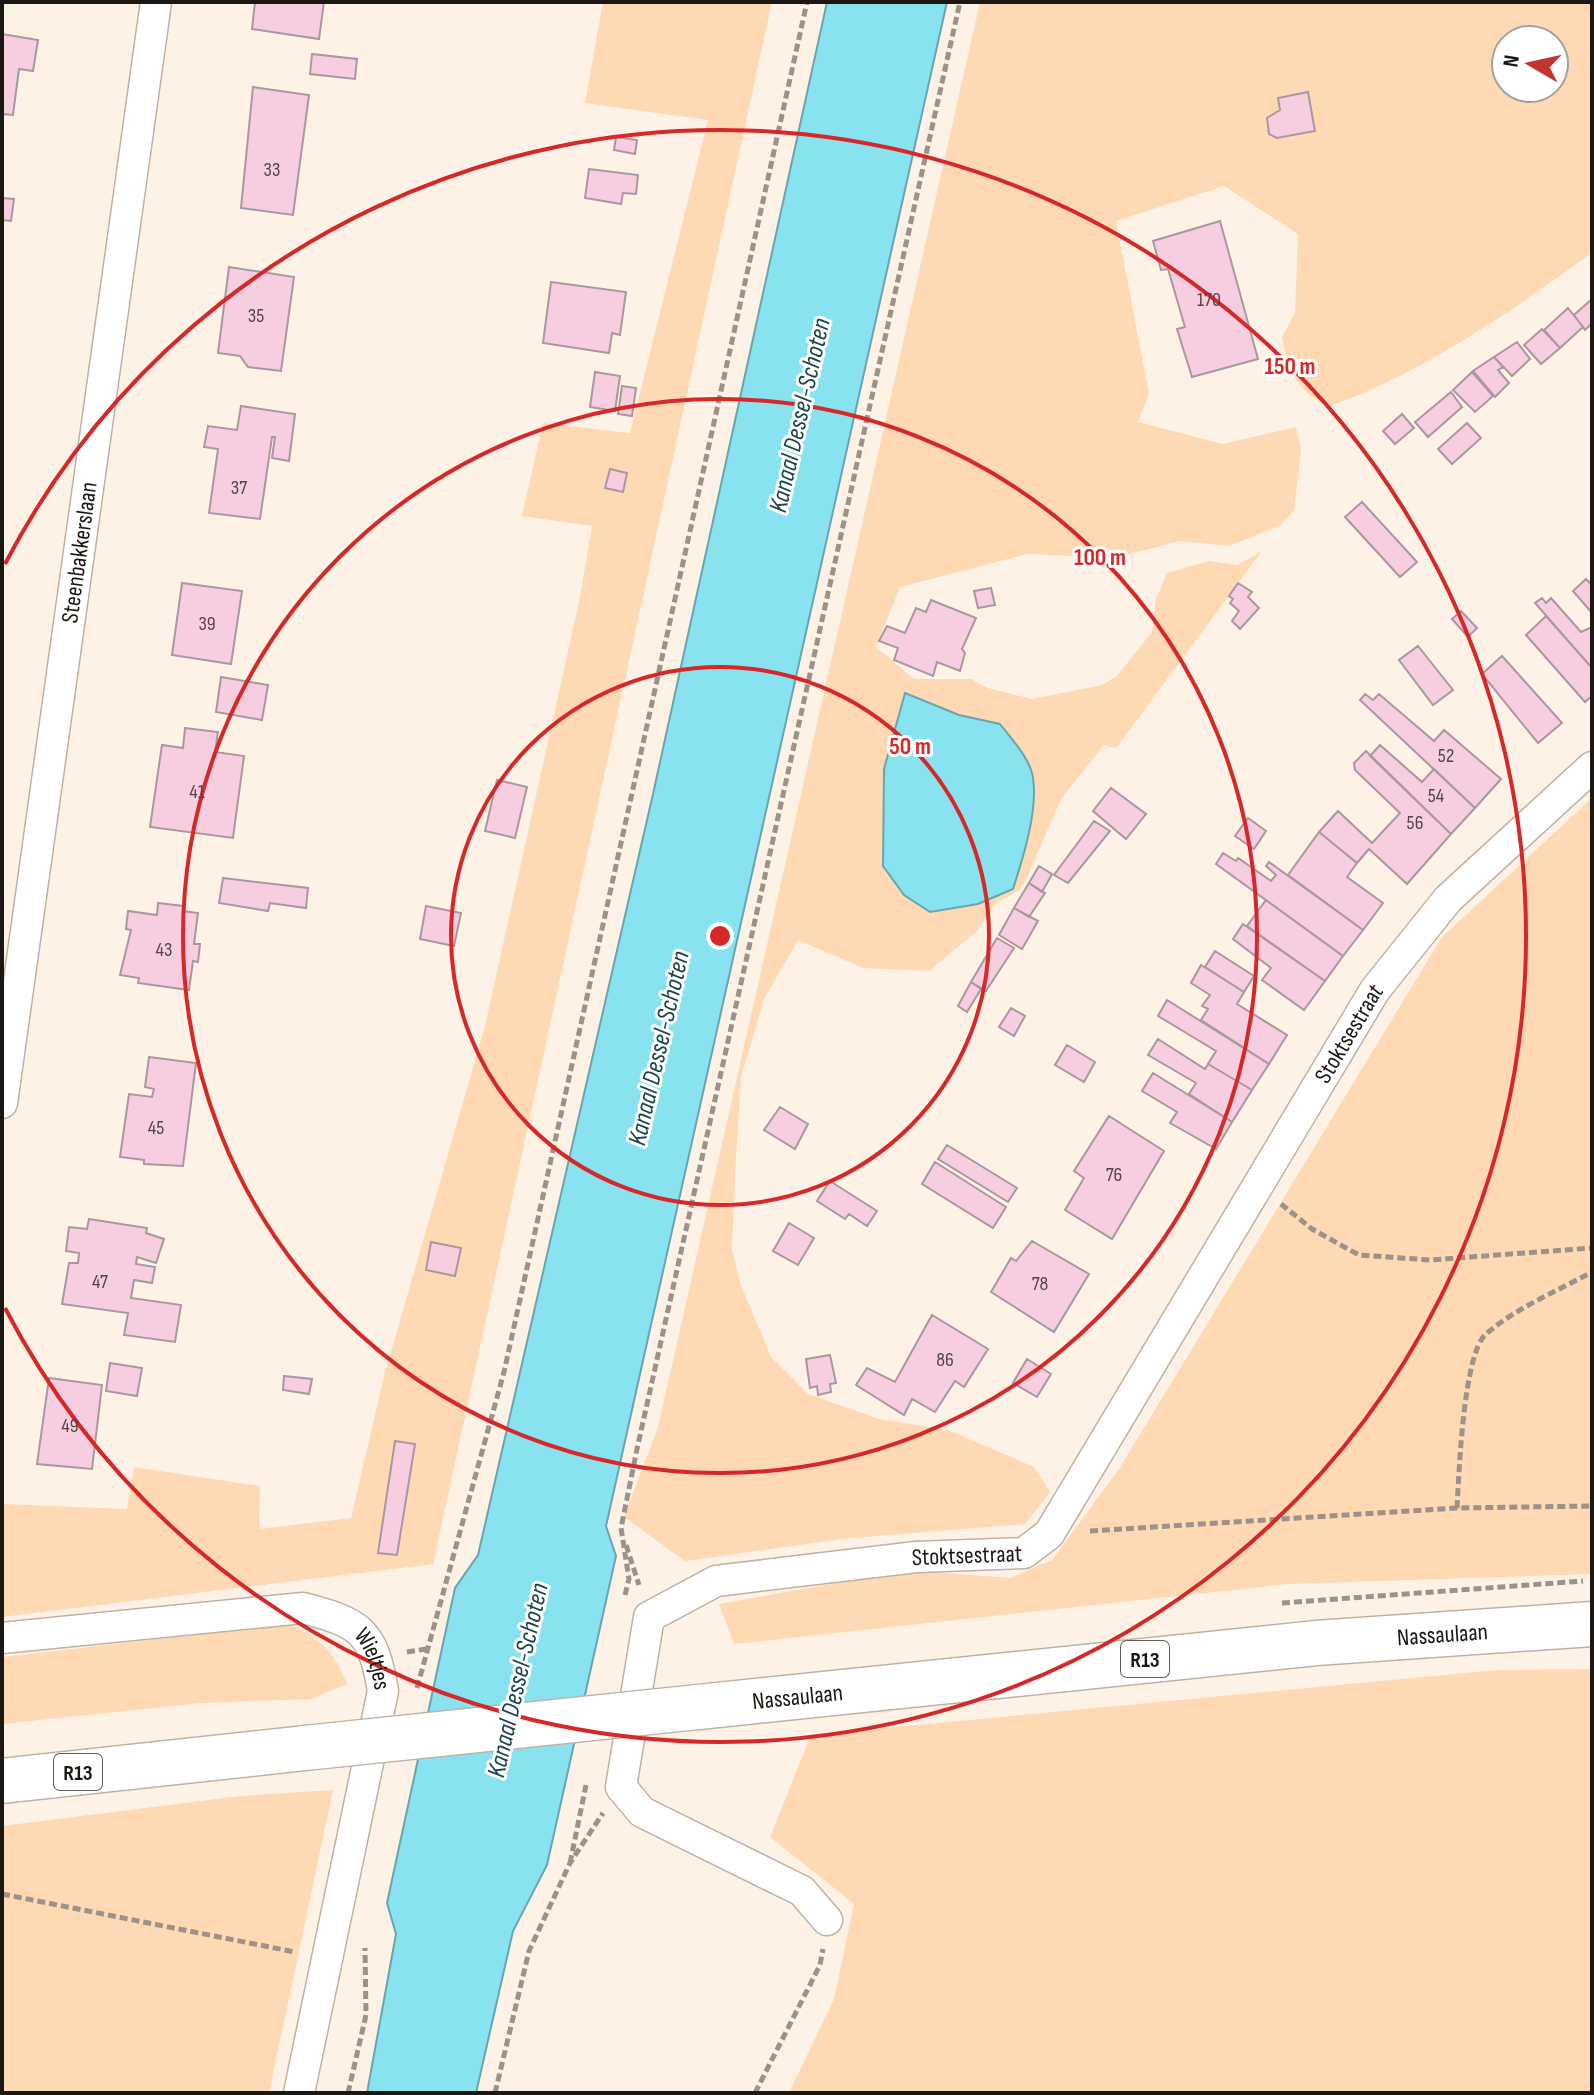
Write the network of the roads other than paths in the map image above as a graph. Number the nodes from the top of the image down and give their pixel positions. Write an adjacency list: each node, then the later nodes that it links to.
1 (156, 2): 3 (street, Steenbakkerslaan)
2 (1592, 767): 7 (street, Stoktsestraat)
3 (2, 1103)
4 (1592, 1624): 6 (main road, Nassaulaan / R13, bridge)
5 (2, 1638): 8 (street, Wieltjes)
6 (2, 1781)
7 (827, 1920)
8 (299, 2093)

